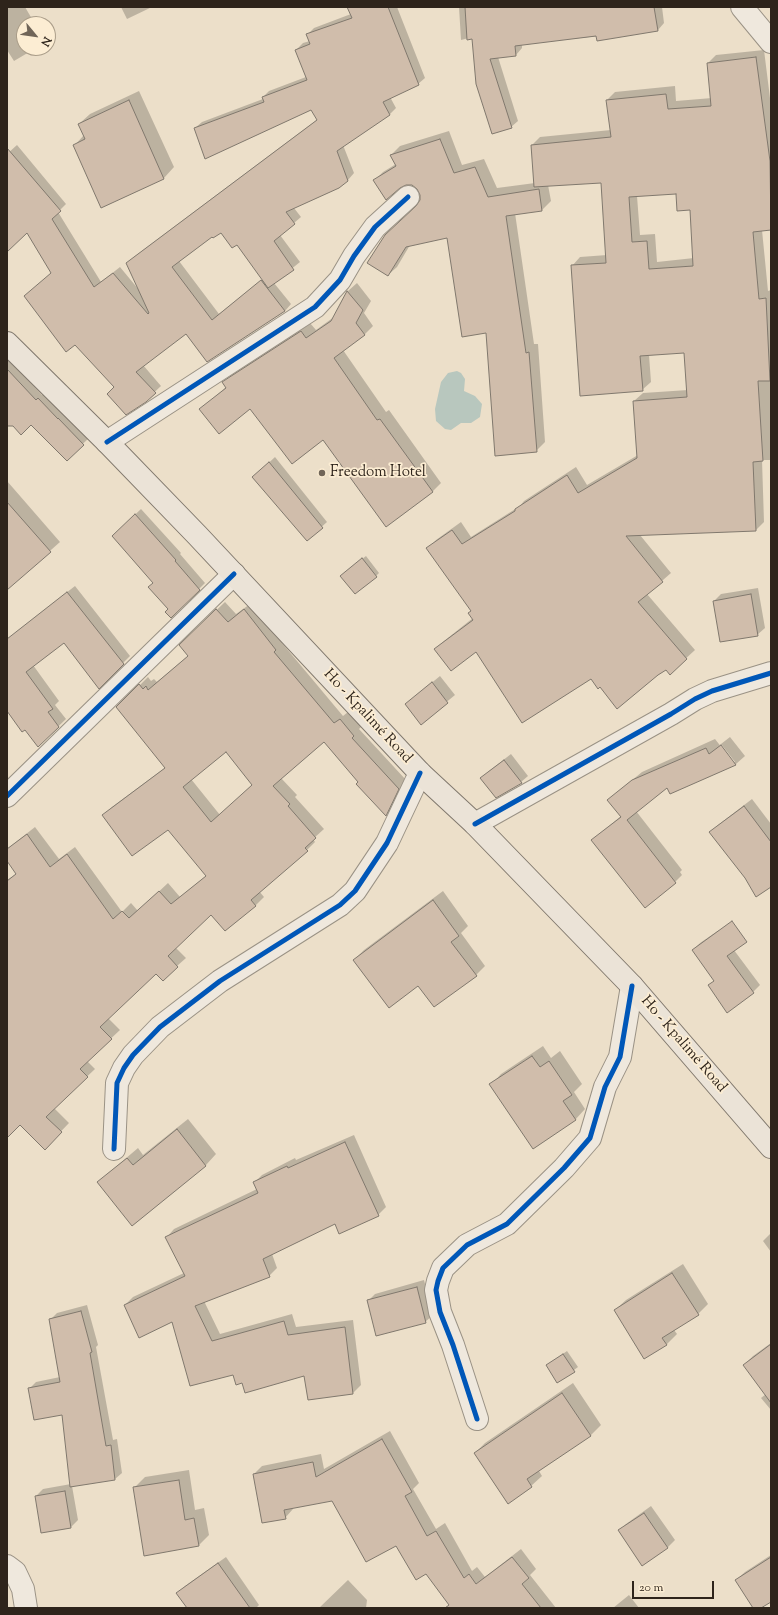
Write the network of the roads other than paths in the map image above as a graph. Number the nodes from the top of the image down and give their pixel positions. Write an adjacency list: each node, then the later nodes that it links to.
1 (742, 7): 2 (street)
2 (771, 42)
3 (408, 198): 5 (street)
4 (7, 343): 5 (main road, Ho - Kpalimé Road)
5 (107, 442): 6 (main road, Ho - Kpalimé Road)
6 (234, 574): 8 (main road, Ho - Kpalimé Road); 9 (street)
7 (771, 673): 10 (street)
8 (420, 773): 10 (main road, Ho - Kpalimé Road); 13 (street)
9 (7, 796)
10 (475, 824): 11 (main road, Ho - Kpalimé Road)
11 (632, 986): 12 (main road, Ho - Kpalimé Road); 14 (street)
12 (771, 1147)
13 (114, 1149)
14 (477, 1419)
15 (7, 1566): 16 (street)
16 (26, 1608)

